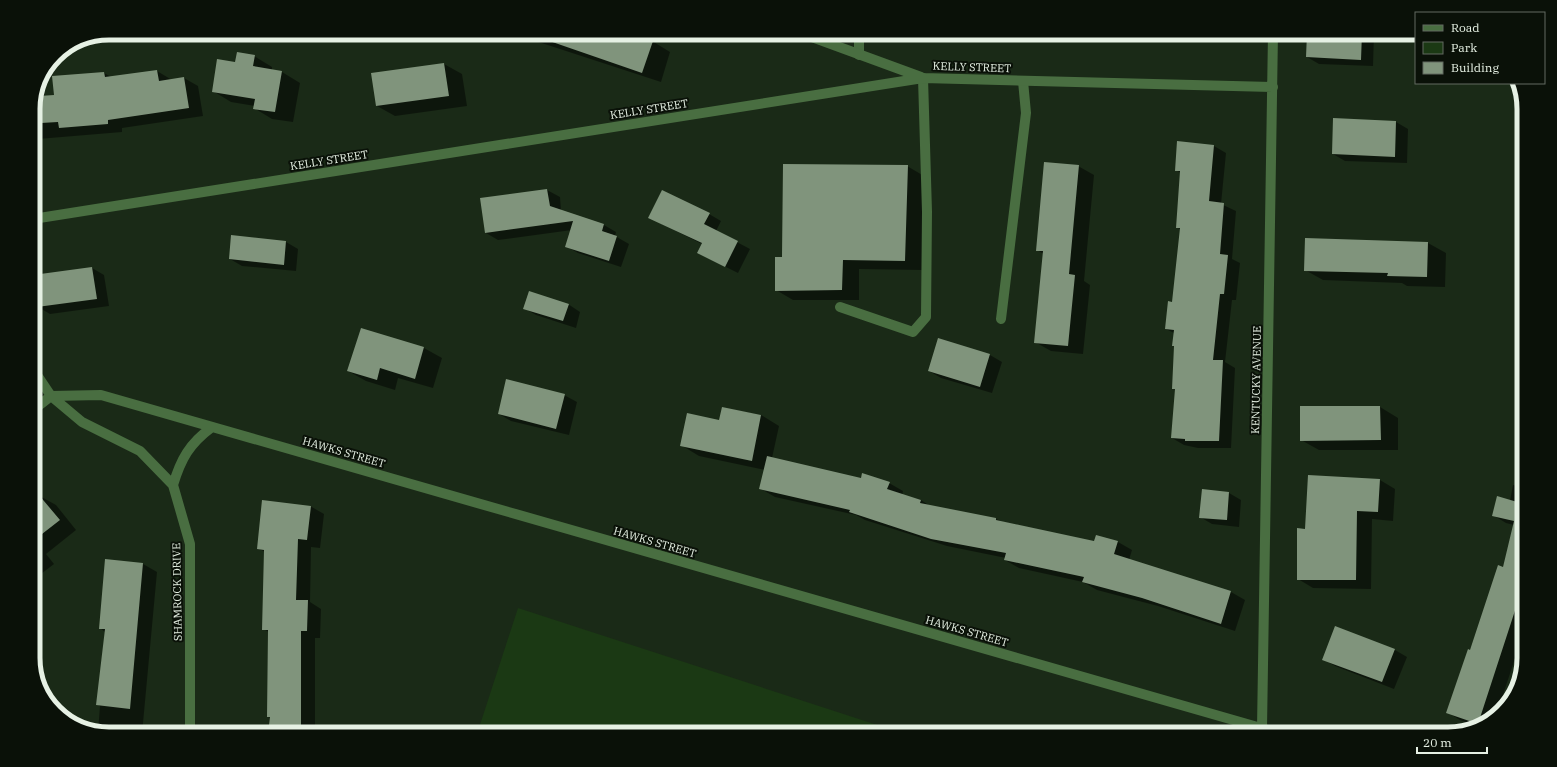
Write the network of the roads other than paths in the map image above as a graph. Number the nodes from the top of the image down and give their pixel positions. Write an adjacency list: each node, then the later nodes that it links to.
1 (819, 40): 4 (street)
2 (859, 40): 4 (street)
3 (1273, 40): 7 (street, KENTUCKY AVENUE)
4 (859, 55): 5 (street)
5 (923, 78): 6 (street, KELLY STREET); 8 (street, KELLY STREET); 9 (street)
6 (1023, 81): 7 (street, KELLY STREET); 10 (street)
7 (1273, 87): 18 (street, KENTUCKY AVENUE)
8 (40, 218)
9 (840, 307)
10 (1001, 320)
11 (40, 380): 12 (street)
12 (51, 396): 13 (street); 14 (street, HAWKS STREET); 15 (street, SHAMROCK DRIVE)
13 (40, 405)
14 (212, 427): 15 (street); 17 (street, HAWKS STREET)
15 (172, 485): 16 (street, SHAMROCK DRIVE)
16 (190, 727)
17 (1259, 727)
18 (1262, 727)

